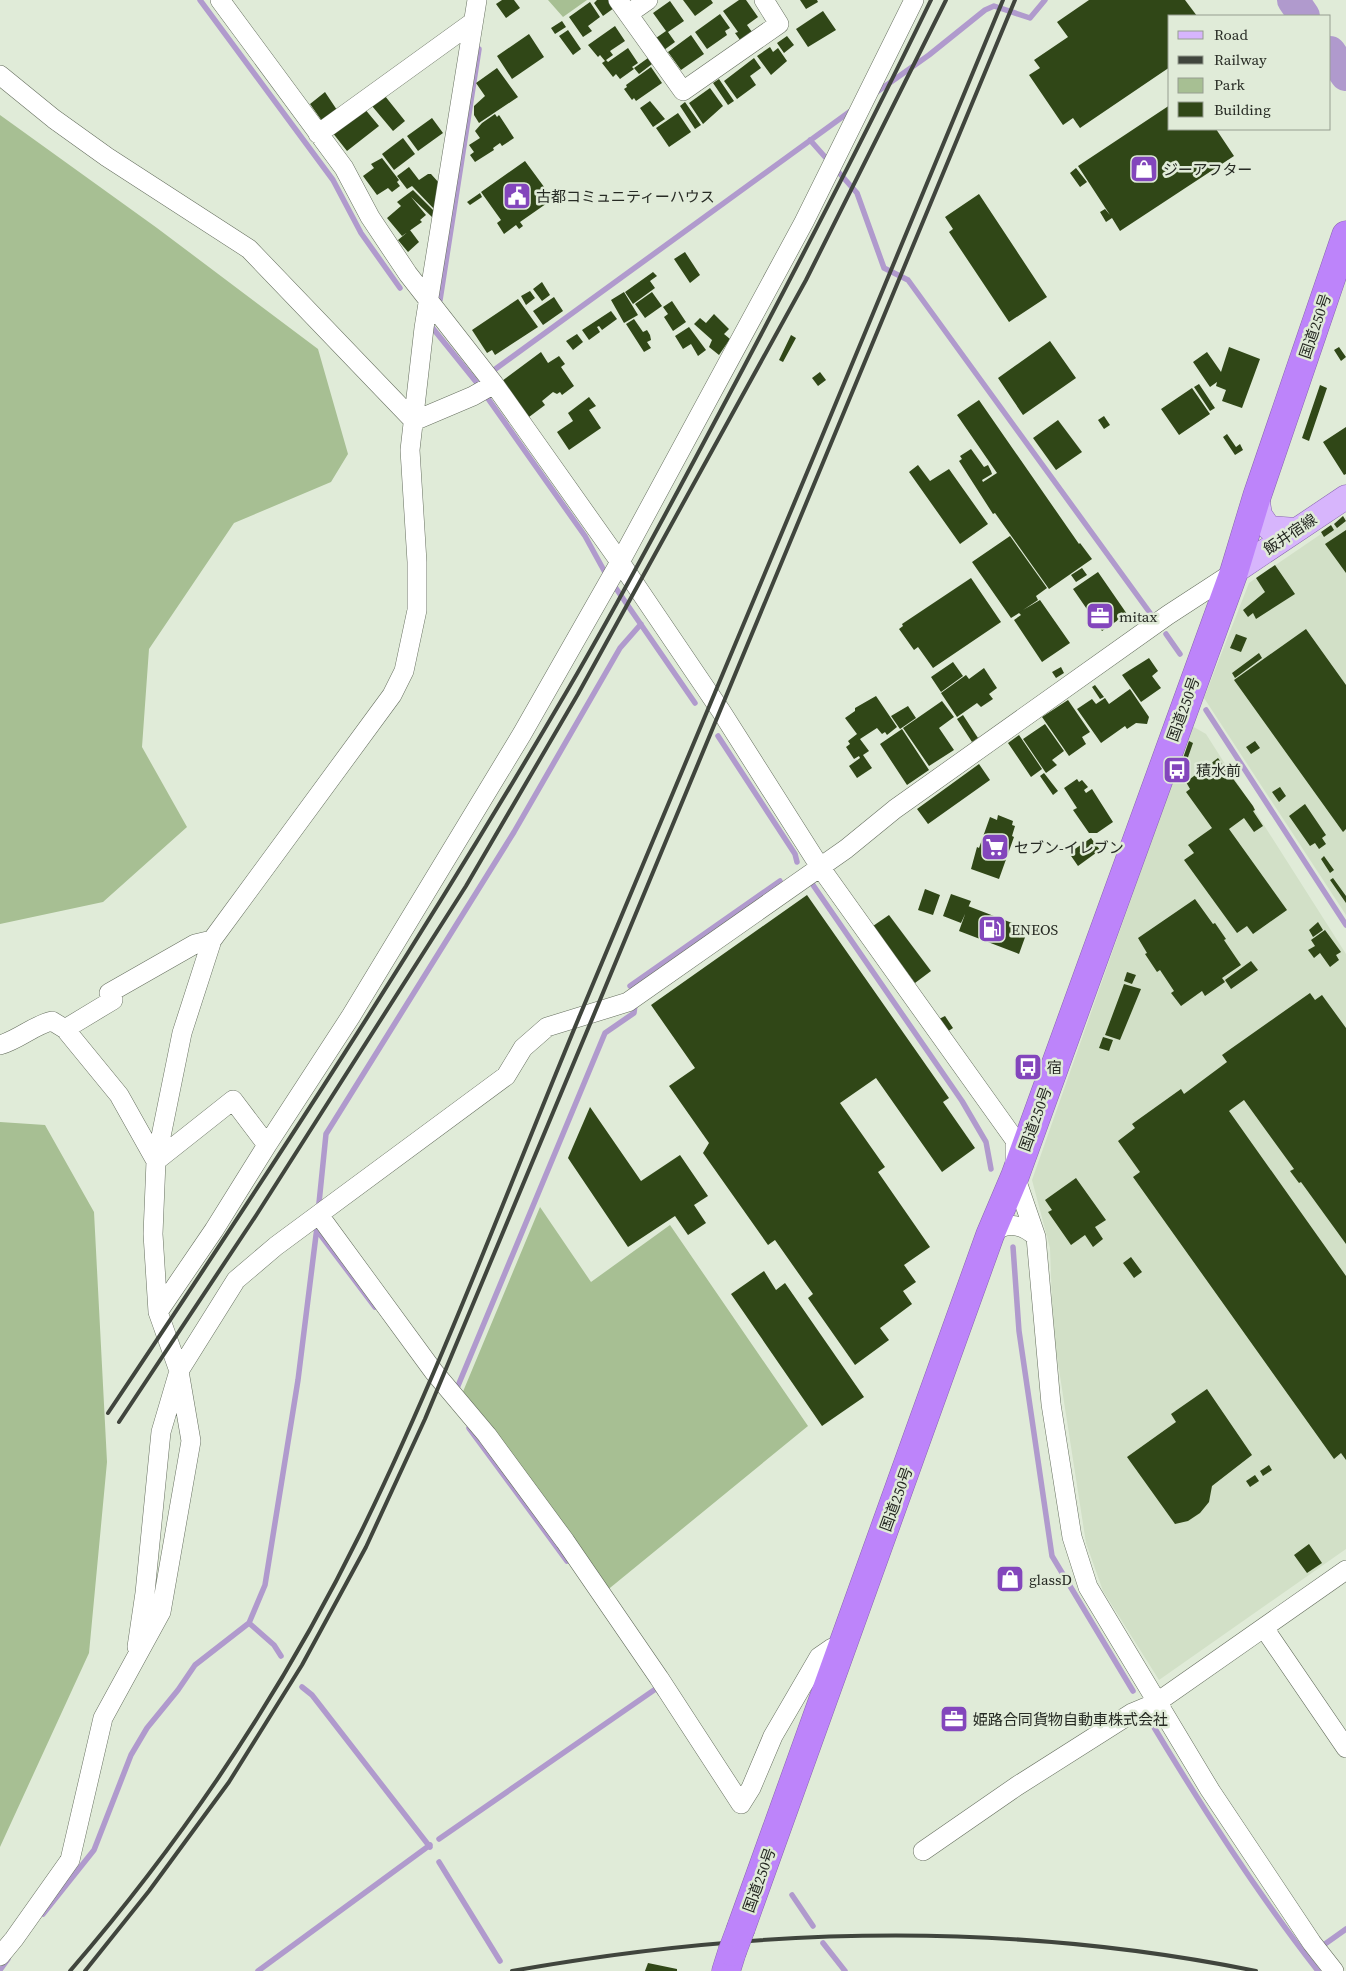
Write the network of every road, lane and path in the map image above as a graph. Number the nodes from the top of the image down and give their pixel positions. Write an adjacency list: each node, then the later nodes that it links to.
1 (220, 0): 9 (street)
2 (476, 0): 7 (street)
3 (648, 0): 6 (street)
4 (764, 0): 6 (street)
5 (914, 0): 18 (street)
6 (623, 7)
7 (473, 22): 9 (street); 11 (street)
8 (0, 75): 13 (street)
9 (318, 134): 11 (street)
10 (1346, 235): 14 (highway, 国道250号)
11 (429, 300): 12 (street); 13 (street)
12 (487, 389): 13 (street); 18 (street)
13 (414, 421): 20 (street)
14 (1257, 496): 16 (main road); 17 (highway, 国道250号)
15 (1346, 497): 16 (main road, 飯井宿線)
16 (1296, 530): 17 (main road, 飯井宿線)
17 (1234, 572): 19 (street); 25 (highway, 国道250号)
18 (614, 573): 19 (street); 23 (street)
19 (820, 867): 25 (street); 26 (street)
20 (212, 940): 21 (street); 24 (street)
21 (64, 1029): 22 (street); 24 (street)
22 (0, 1045)
23 (263, 1141): 24 (street); 29 (street)
24 (156, 1161): 29 (street)
25 (1015, 1176): 27 (highway, 国道250号); 28 (street)
26 (319, 1215): 30 (street); 33 (street)
27 (990, 1235): 28 (street); 33 (highway, 国道250号)
28 (1036, 1237): 35 (street)
29 (158, 1312): 30 (street)
30 (179, 1371): 34 (street); 34 (street)
31 (1346, 1570): 32 (street)
32 (1264, 1628): 35 (street); 36 (street)
33 (842, 1650): 38 (highway, 国道250号)
34 (134, 1661): 39 (street)
35 (1156, 1703): 37 (street); 40 (street)
36 (1346, 1748)
37 (923, 1851)
38 (733, 1950)
39 (0, 1956)
40 (1335, 1968)

